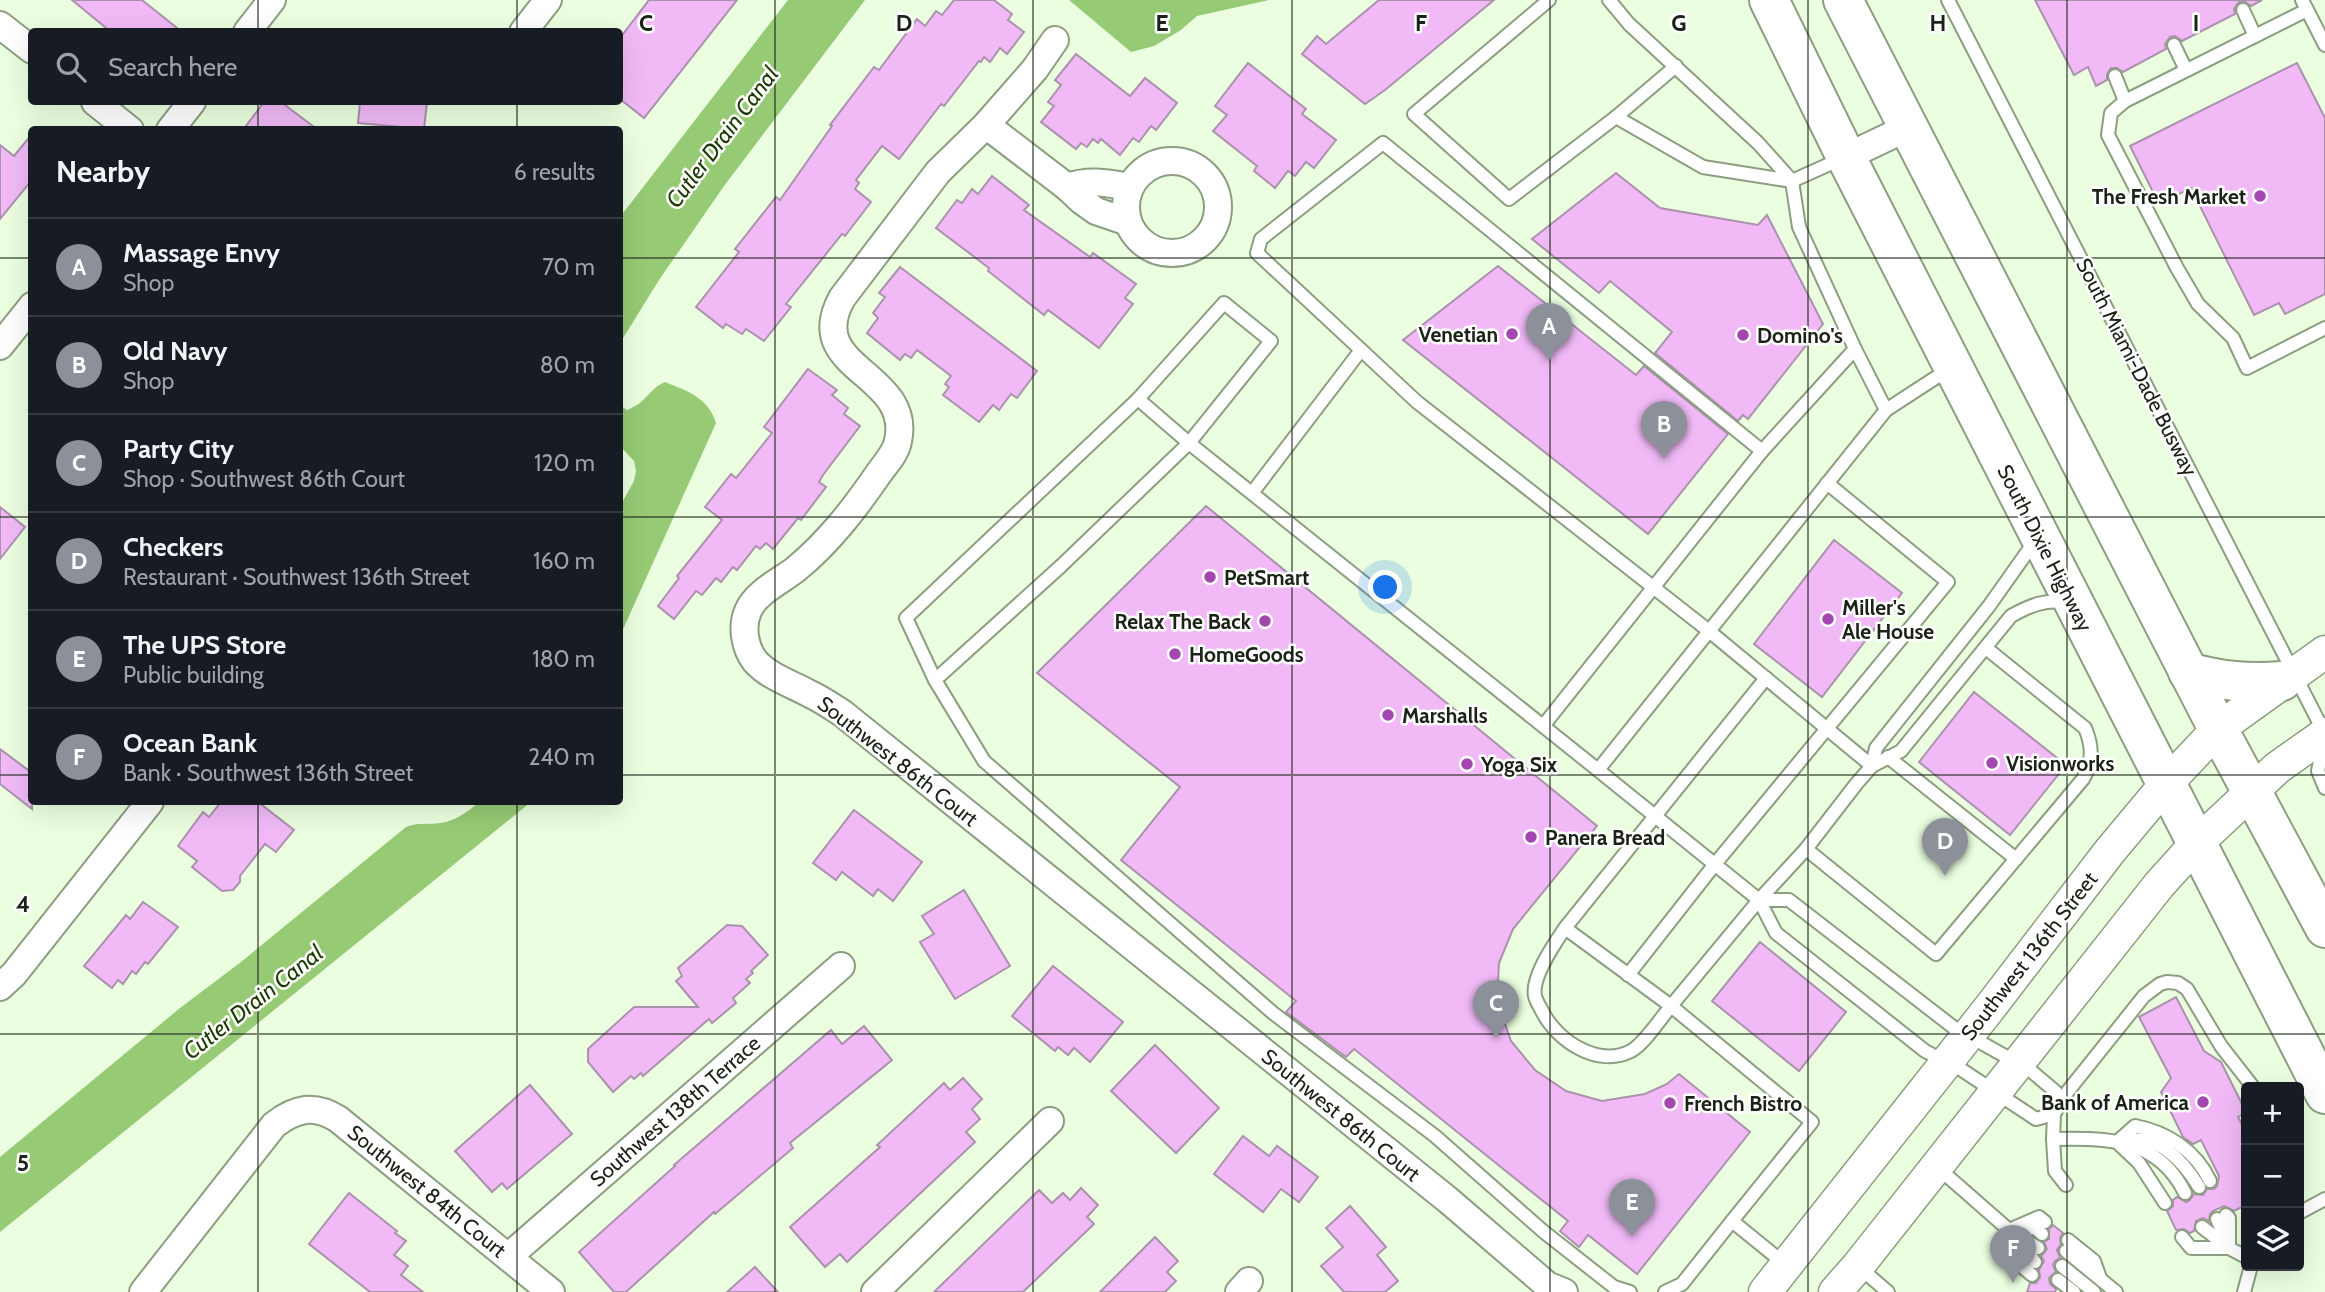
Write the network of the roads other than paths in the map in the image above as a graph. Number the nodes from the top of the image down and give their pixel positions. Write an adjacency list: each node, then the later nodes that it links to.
1 (272, 0): 11 (street)
2 (548, 0): 12 (street)
3 (1549, 0): 24 (lane)
4 (1609, 0): 18 (lane)
5 (1769, 0): 29 (highway, South Dixie Highway)
6 (1843, 0): 28 (highway)
7 (1948, 0): 53 (lane, South Miami-Dade Busway)
8 (2304, 5): 13 (lane); 16 (lane)
9 (2243, 10): 13 (lane)
10 (0, 25): 17 (street)
11 (250, 28)
12 (526, 28)
13 (2255, 36): 19 (lane)
14 (1055, 40): 25 (street, Southwest 86th Court)
15 (2174, 45): 19 (lane)
16 (2325, 45)
17 (28, 47)
18 (1676, 66): 24 (lane); 30 (lane)
19 (2186, 70): 21 (lane)
20 (2115, 76): 21 (lane)
21 (2124, 101): 35 (lane)
22 (99, 105): 26 (street)
23 (190, 105): 27 (street)
24 (1616, 117): 30 (lane)
25 (986, 125): 31 (street); 114 (street, Southwest 86th Court)
26 (125, 126)
27 (173, 126)
28 (1909, 127): 29 (street); 52 (highway)
29 (1846, 157): 30 (lane); 39 (highway, South Dixie Highway)
30 (1792, 181): 37 (lane)
31 (1067, 187): 32 (street); 33 (street)
32 (1130, 187): 33 (street); 33 (street)
33 (1128, 222)
34 (28, 311): 36 (street)
35 (2325, 328)
36 (0, 346)
37 (1855, 349): 41 (lane); 43 (lane)
38 (1360, 350): 43 (lane); 45 (lane); 47 (lane)
39 (1953, 367): 41 (lane); 46 (highway, South Dixie Highway)
40 (1138, 399): 42 (lane); 42 (lane); 55 (lane)
41 (1886, 410): 44 (lane)
42 (1189, 443): 45 (lane); 55 (lane)
43 (1762, 451): 47 (lane)
44 (1827, 483): 49 (lane); 58 (lane)
45 (1252, 494): 56 (lane)
46 (2039, 535): 48 (highway, South Dixie Highway); 61 (lane)
47 (1654, 588): 49 (lane); 56 (lane)
48 (2075, 605): 50 (lane); 63 (highway, South Dixie Highway)
49 (1709, 631): 54 (lane); 62 (lane)
50 (1986, 648): 60 (lane); 70 (lane)
51 (2325, 652): 53 (street, Southwest 136th Street)
52 (2188, 672): 53 (highway); 57 (highway)
53 (2288, 677): 57 (street, Southwest 136th Street); 59 (lane, South Miami-Dade Busway)
54 (1766, 678): 58 (lane); 67 (lane)
55 (935, 680): 118 (lane)
56 (1543, 726): 62 (lane)
57 (2218, 729): 63 (street, Southwest 136th Street); 65 (highway)
58 (1827, 730): 61 (lane); 71 (lane)
59 (2325, 734): 64 (lane); 65 (street)
60 (1888, 757): 61 (lane); 70 (lane)
61 (1872, 766): 69 (lane)
62 (1598, 770): 67 (lane)
63 (2166, 784): 68 (highway, South Dixie Highway); 79 (street, Southwest 136th Street)
64 (2325, 788)
65 (2252, 790): 68 (street); 74 (highway)
66 (148, 805): 77 (street)
67 (1655, 816): 71 (lane); 73 (lane)
68 (2196, 845): 81 (street); 84 (highway, South Dixie Highway)
69 (1806, 849): 70 (lane); 72 (lane)
70 (2015, 859)
71 (1715, 864): 72 (lane); 76 (lane)
72 (1759, 900): 78 (lane); 79 (lane); 80 (lane)
73 (1565, 928): 76 (lane); 78 (lane)
74 (2325, 928)
75 (841, 966): 106 (street, Southwest 138th Terrace)
76 (1629, 975): 78 (lane)
77 (0, 987)
78 (1671, 1006): 97 (lane)
79 (1968, 1035): 80 (street, Southwest 136th Street); 81 (lane)
80 (1946, 1062): 83 (lane); 108 (street, Southwest 136th Street)
81 (2018, 1064): 83 (street); 85 (lane)
82 (2249, 1082): 85 (lane)
83 (1996, 1091): 85 (lane); 89 (street)
84 (2325, 1094)
85 (2054, 1114): 87 (lane)
86 (1050, 1121): 117 (street)
87 (2053, 1139): 88 (lane); 91 (lane)
88 (2117, 1142): 90 (lane); 92 (lane); 94 (lane)
89 (1937, 1167): 100 (lane); 109 (street)
90 (2204, 1184)
91 (2066, 1185)
92 (2185, 1194)
93 (2325, 1199): 95 (lane)
94 (2165, 1203)
95 (2304, 1209)
96 (2222, 1217): 104 (lane)
97 (1732, 1221): 108 (lane); 119 (lane)
98 (2202, 1227): 104 (lane)
99 (2044, 1228): 100 (lane)
100 (2009, 1230): 103 (lane); 107 (lane); 112 (lane)
101 (2182, 1237): 104 (lane)
102 (2067, 1246): 125 (lane)
103 (2038, 1248)
104 (2229, 1248): 105 (lane)
105 (2241, 1254)
106 (508, 1257): 115 (street, Southwest 84th Court); 116 (street, Southwest 84th Court)
107 (2035, 1262)
108 (1786, 1265): 120 (street, Southwest 136th Street)
109 (1858, 1266): 121 (street); 122 (lane)
110 (2062, 1266): 124 (lane)
111 (2249, 1271): 126 (lane)
112 (2032, 1275)
113 (2058, 1280): 123 (lane)
114 (1554, 1290)
115 (143, 1292)
116 (551, 1292)
117 (875, 1292)
118 (1630, 1292)
119 (1665, 1292)
120 (1765, 1292)
121 (1835, 1292)
122 (1888, 1292)
123 (2074, 1292)
124 (2094, 1292)
125 (2116, 1292)
126 (2245, 1292)

